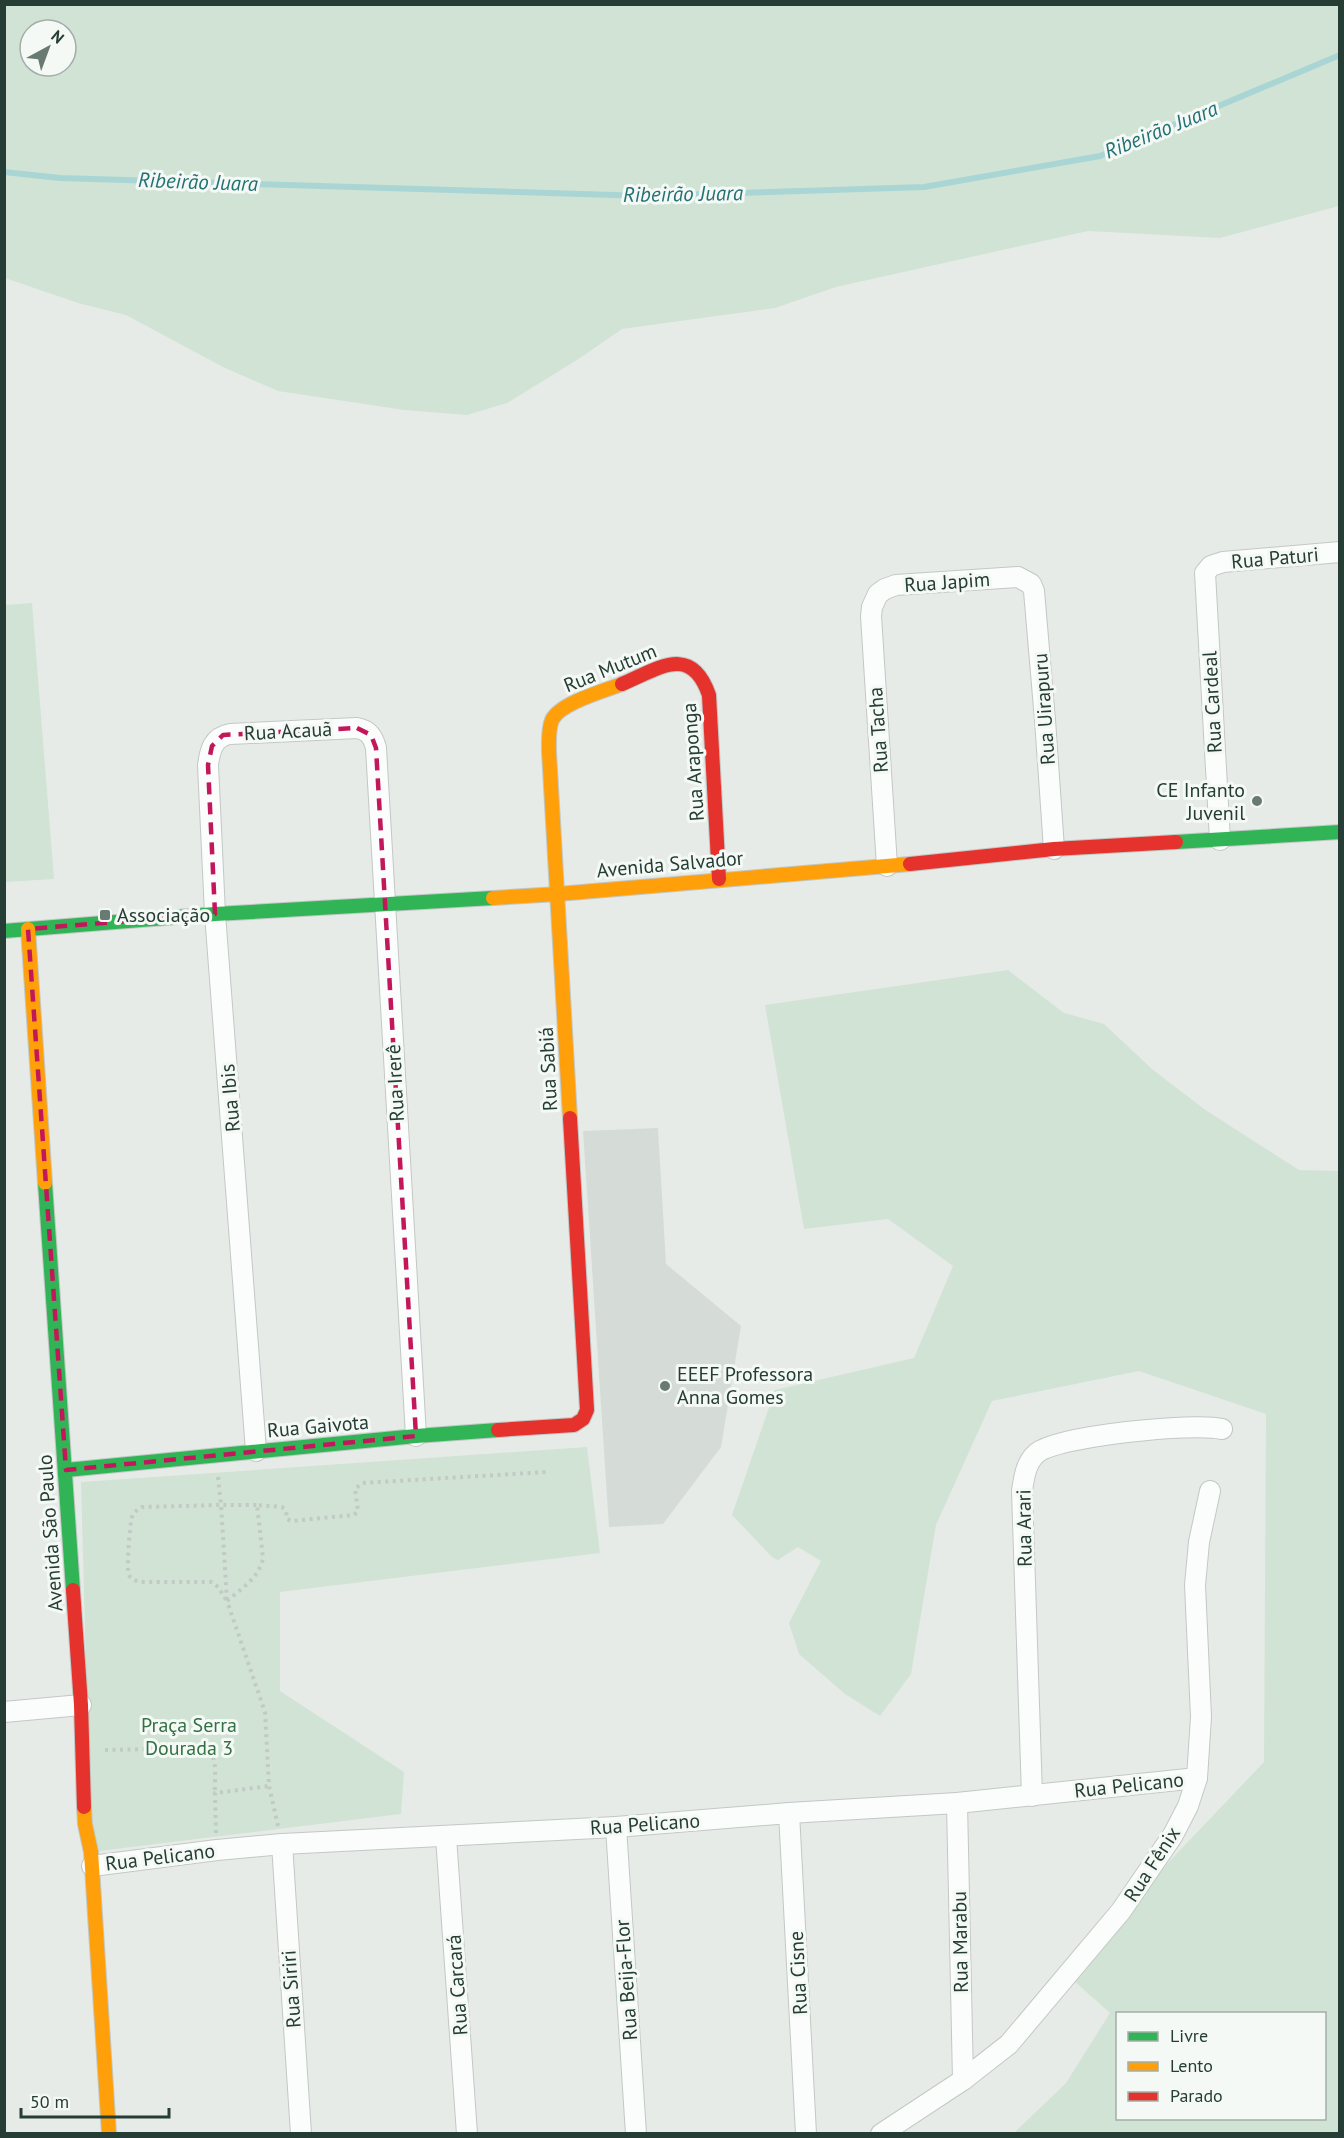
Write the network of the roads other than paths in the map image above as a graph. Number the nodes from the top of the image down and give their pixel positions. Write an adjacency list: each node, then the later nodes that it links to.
1 (1340, 552): 2 (street, Rua Paturi)
2 (1211, 566): 10 (street, Rua Cardeal)
3 (1018, 577): 4 (street, Rua Japim); 11 (street, Rua Uirapuru)
4 (878, 594): 12 (street, Rua Tacha)
5 (674, 663): 6 (street, Rua Mutum); 13 (street, Rua Araponga)
6 (560, 709): 14 (street, Rua Sabiá)
7 (368, 732): 8 (street, Rua Acauã); 15 (street, Rua Irerê)
8 (212, 746): 16 (street, Rua Ibis)
9 (1340, 832): 10 (street, Avenida Salvador)
10 (1220, 840): 11 (street, Avenida Salvador)
11 (1053, 849): 12 (street, Avenida Salvador)
12 (886, 866): 13 (street, Avenida Salvador)
13 (719, 879): 14 (street, Avenida Salvador)
14 (558, 894): 15 (street, Avenida Salvador); 19 (street, Rua Sabiá)
15 (385, 905): 16 (street, Avenida Salvador); 21 (street, Rua Irerê)
16 (214, 914): 17 (street, Avenida Salvador); 22 (street, Rua Ibis)
17 (28, 929): 18 (street, Avenida Salvador); 23 (street, Avenida São Paulo)
18 (4, 931)
19 (574, 1425): 21 (street, Rua Gaivota)
20 (1222, 1429): 28 (street, Rua Arari)
21 (416, 1436): 22 (street, Rua Gaivota)
22 (256, 1451): 23 (street, Rua Gaivota)
23 (66, 1470): 25 (street, Avenida São Paulo)
24 (1210, 1491): 27 (street, Rua Fênix)
25 (81, 1705): 26 (street); 34 (street, Avenida São Paulo)
26 (4, 1712)
27 (1197, 1778): 28 (street, Rua Pelicano); 35 (street, Rua Fênix)
28 (1032, 1796): 29 (street, Rua Pelicano)
29 (957, 1803): 30 (street, Rua Pelicano); 35 (street, Rua Marabu)
30 (789, 1813): 31 (street, Rua Pelicano); 40 (street, Rua Cisne)
31 (616, 1827): 32 (street, Rua Pelicano); 39 (street, Rua Beija-Flor)
32 (446, 1837): 33 (street, Rua Pelicano); 38 (street, Rua Carcará)
33 (282, 1844): 34 (street, Rua Pelicano); 37 (street, Rua Siriri)
34 (92, 1866): 36 (street, Avenida São Paulo)
35 (963, 2080): 41 (street, Rua Fênix)
36 (110, 2133)
37 (300, 2133)
38 (467, 2133)
39 (636, 2133)
40 (806, 2133)
41 (881, 2133)

